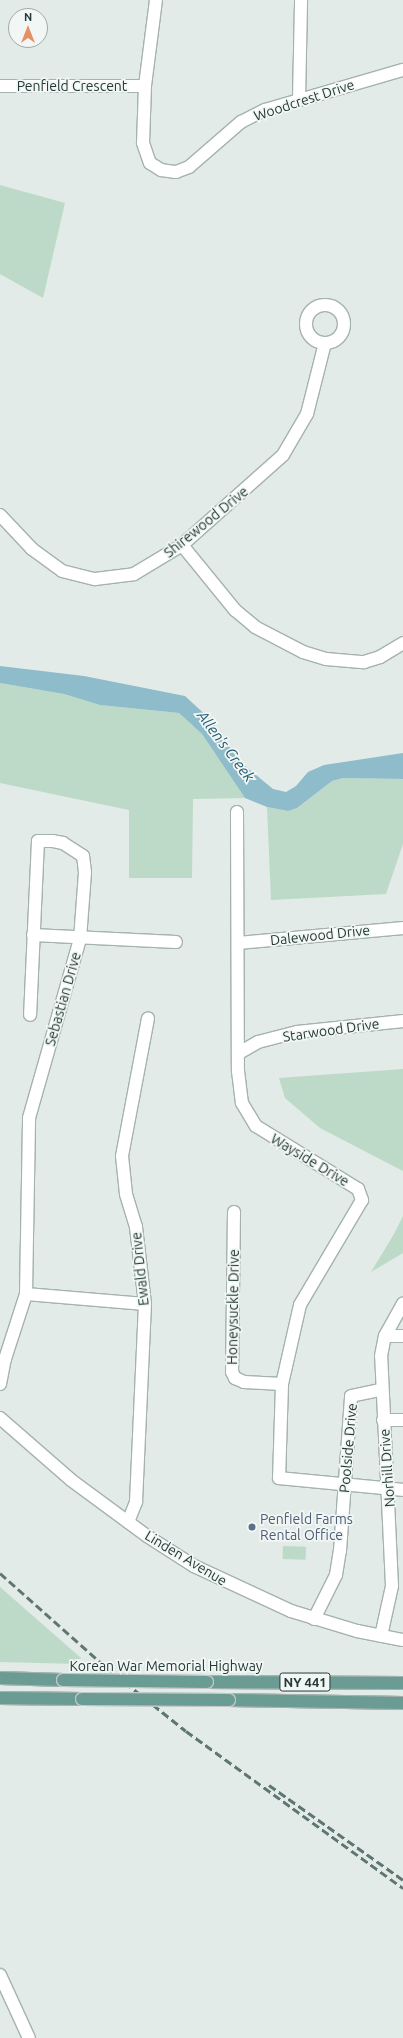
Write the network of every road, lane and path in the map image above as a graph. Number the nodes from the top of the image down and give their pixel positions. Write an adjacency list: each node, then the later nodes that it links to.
1 (156, 0): 5 (street, Woodcrest Drive)
2 (301, 0): 6 (street)
3 (403, 70): 6 (street, Woodcrest Drive)
4 (0, 86): 5 (street, Penfield Crescent)
5 (145, 86): 6 (street, Woodcrest Drive)
6 (299, 99)
7 (325, 343): 9 (street, Shirewood Drive)
8 (0, 515): 9 (street, Shirewood Drive)
9 (182, 545): 10 (street)
10 (403, 643)
11 (237, 812): 16 (street, Wayside Drive)
12 (403, 928): 16 (street, Dalewood Drive)
13 (33, 935): 14 (street); 14 (street, Sebastian Drive); 17 (street, Sebastian Drive)
14 (80, 939): 15 (street); 22 (street, Sebastian Drive)
15 (176, 942)
16 (238, 943): 20 (street, Wayside Drive)
17 (30, 1015)
18 (148, 1018): 23 (street, Ewald Drive)
19 (403, 1021): 20 (street, Starwood Drive)
20 (239, 1052): 29 (street, Wayside Drive)
21 (234, 1212): 29 (street, Honeysuckle Drive)
22 (26, 1294): 23 (street); 27 (street, Sebastian Drive)
23 (145, 1304): 37 (street, Ewald Drive)
24 (403, 1304): 25 (street, Norhill Drive)
25 (386, 1336): 26 (street); 30 (street, Norhill Drive)
26 (403, 1336)
27 (3, 1362): 28 (street, Sebastian Drive)
28 (0, 1384)
29 (282, 1384): 34 (street, Wayside Drive)
30 (380, 1390): 32 (street, Norhill Drive); 34 (street, Poolside Drive)
31 (0, 1418): 37 (street, Linden Avenue)
32 (383, 1420): 33 (street); 35 (street, Norhill Drive)
33 (403, 1420)
34 (344, 1486): 35 (street); 39 (street, Poolside Drive)
35 (389, 1490): 36 (street); 38 (street, Norhill Drive)
36 (403, 1490)
37 (128, 1522): 39 (street, Linden Avenue)
38 (398, 1587): 40 (street, Norhill Drive)
39 (314, 1619): 40 (street, Linden Avenue)
40 (381, 1636): 41 (street, Linden Avenue)
41 (403, 1640)
42 (0, 1678): 43 (main road, Korean War Memorial Highway / NY 441, bridge)
43 (403, 1683)
44 (0, 1698): 45 (main road, NY 441, bridge)
45 (403, 1703)
46 (0, 1975): 47 (street)
47 (29, 2038)

